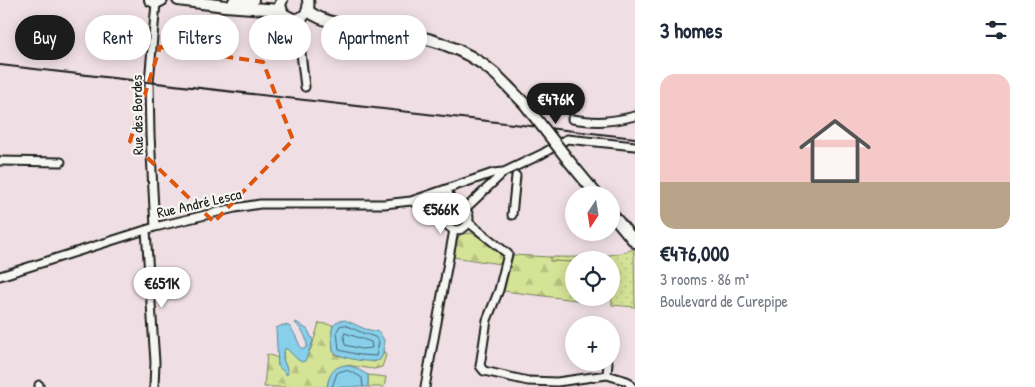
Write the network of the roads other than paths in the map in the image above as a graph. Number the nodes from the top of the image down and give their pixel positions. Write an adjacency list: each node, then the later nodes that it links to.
1 (178, 0): 5 (main road)
2 (224, 0): 3 (main road)
3 (247, 0)
4 (156, 1): 25 (street, Rue des Bordes)
5 (281, 5)
6 (308, 5): 16 (main road, bridge)
7 (302, 60): 8 (street)
8 (305, 87)
9 (635, 116): 10 (street)
10 (572, 119)
11 (635, 146): 14 (street, Rue André Lesca)
12 (0, 162): 13 (street)
13 (61, 162)
14 (504, 172): 17 (street, Rue André Lesca); 20 (street, Rue André Lesca)
15 (516, 176): 21 (street)
16 (590, 186)
17 (447, 188): 18 (street, Rue André Lesca); 19 (street)
18 (411, 201): 22 (street); 25 (street, Rue André Lesca)
19 (453, 207): 20 (street); 22 (street)
20 (465, 209): 23 (street)
21 (512, 215)
22 (445, 216): 27 (street)
23 (468, 222): 27 (street); 32 (street)
24 (620, 224): 28 (main road)
25 (155, 227): 26 (street, Rue André Lesca)
26 (146, 230): 29 (street, Rue André Lesca); 33 (street)
27 (454, 230): 34 (street)
28 (635, 242)
29 (0, 276)
30 (607, 371): 31 (street)
31 (607, 375): 32 (street); 35 (street)
32 (528, 384)
33 (154, 387)
34 (426, 387)
35 (632, 387)

